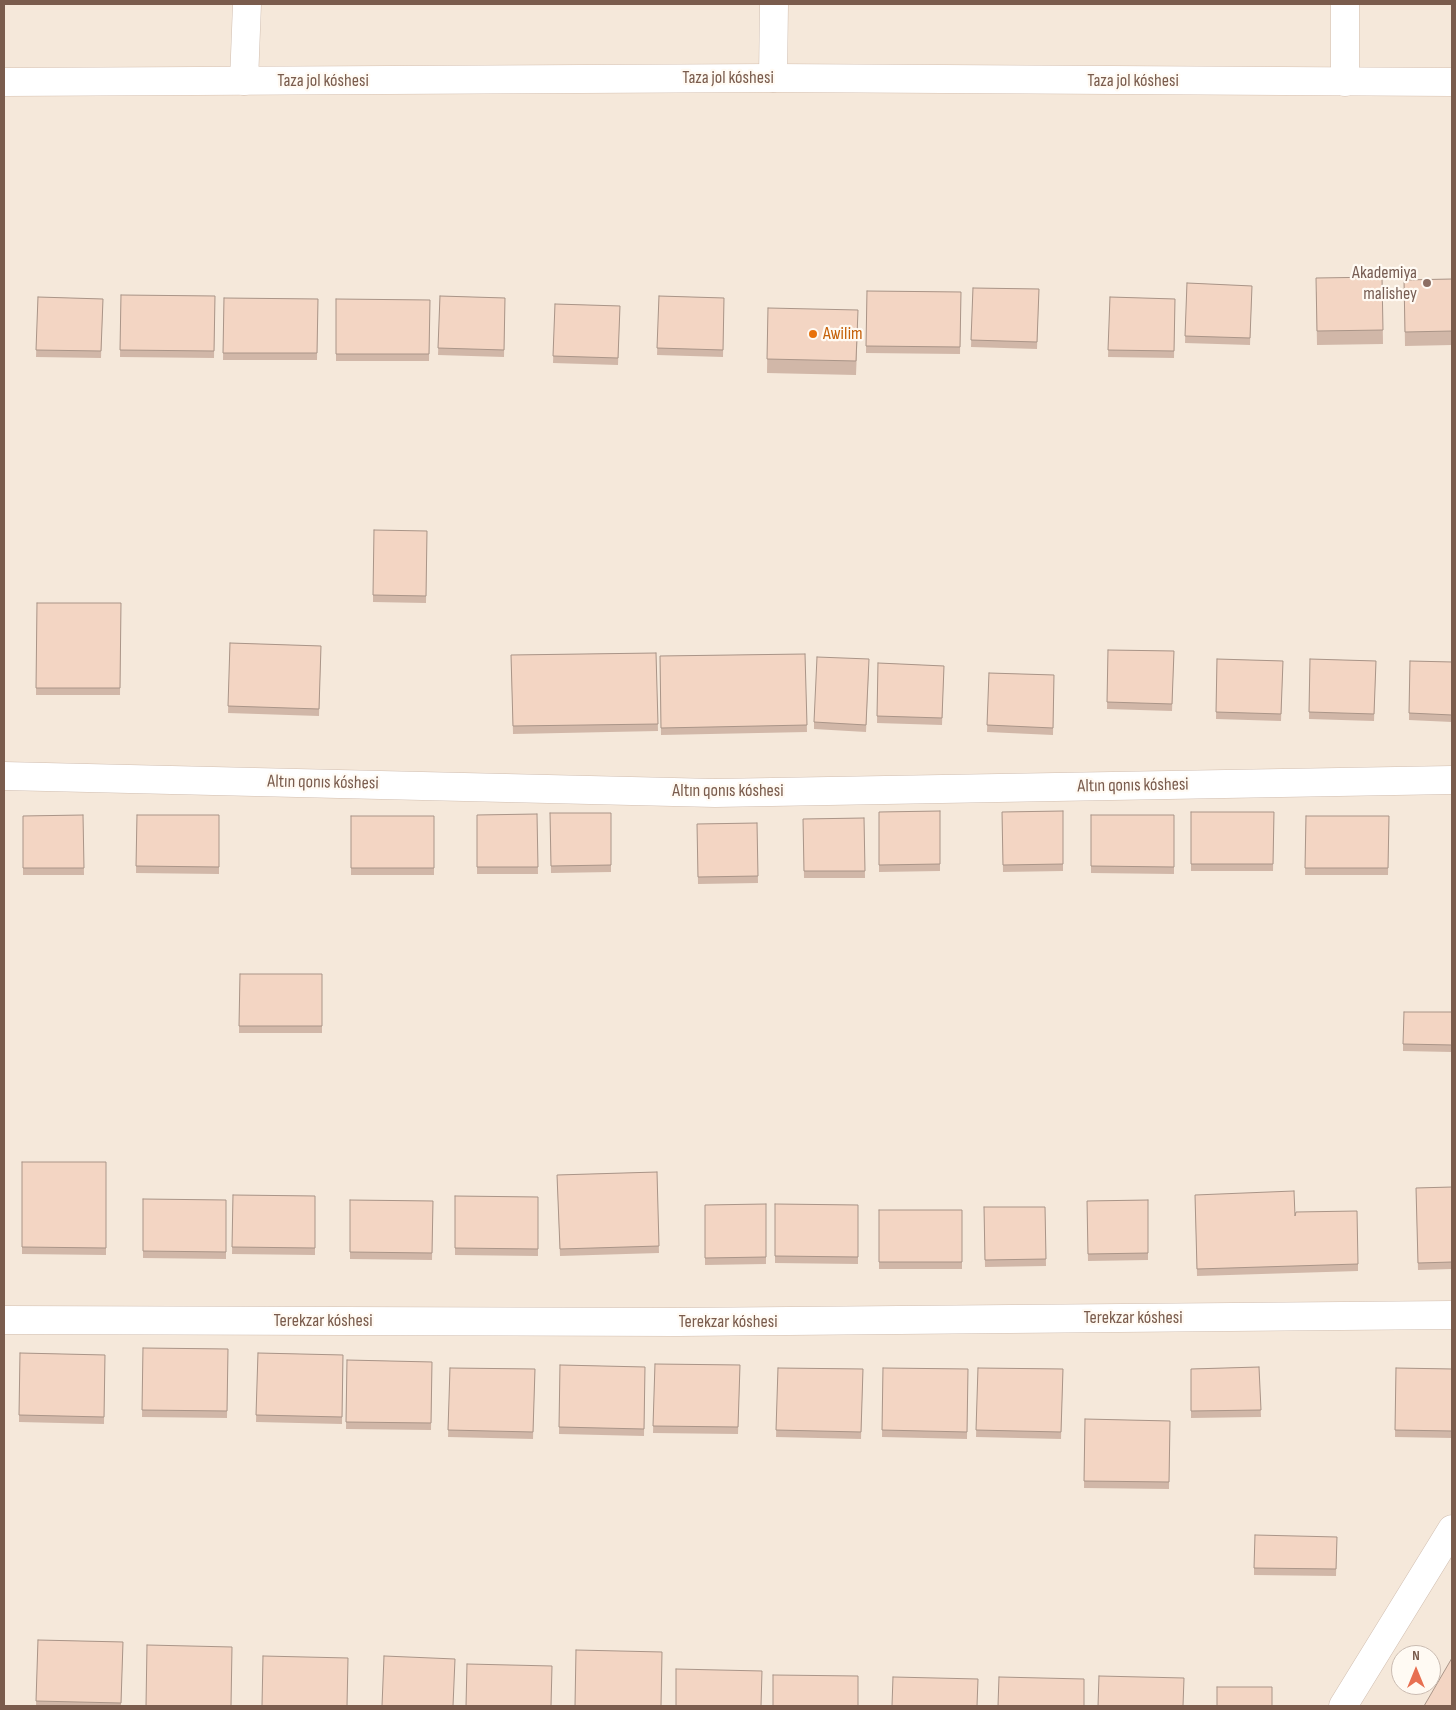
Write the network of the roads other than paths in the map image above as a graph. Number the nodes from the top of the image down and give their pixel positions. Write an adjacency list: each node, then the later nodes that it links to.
1 (247, 4): 5 (street)
2 (774, 4): 4 (street)
3 (1345, 4): 7 (street)
4 (773, 78): 5 (street, Taza jol kóshesi); 7 (street, Taza jol kóshesi)
5 (244, 81): 6 (street, Taza jol kóshesi)
6 (4, 82)
7 (1345, 82): 8 (street, Taza jol kóshesi)
8 (1452, 82)
9 (4, 776): 10 (street, Altın qonıs kóshesi)
10 (1452, 780)
11 (1452, 1316): 12 (street, Terekzar kóshesi)
12 (4, 1320)
13 (1452, 1529): 14 (street)
14 (1343, 1706)

